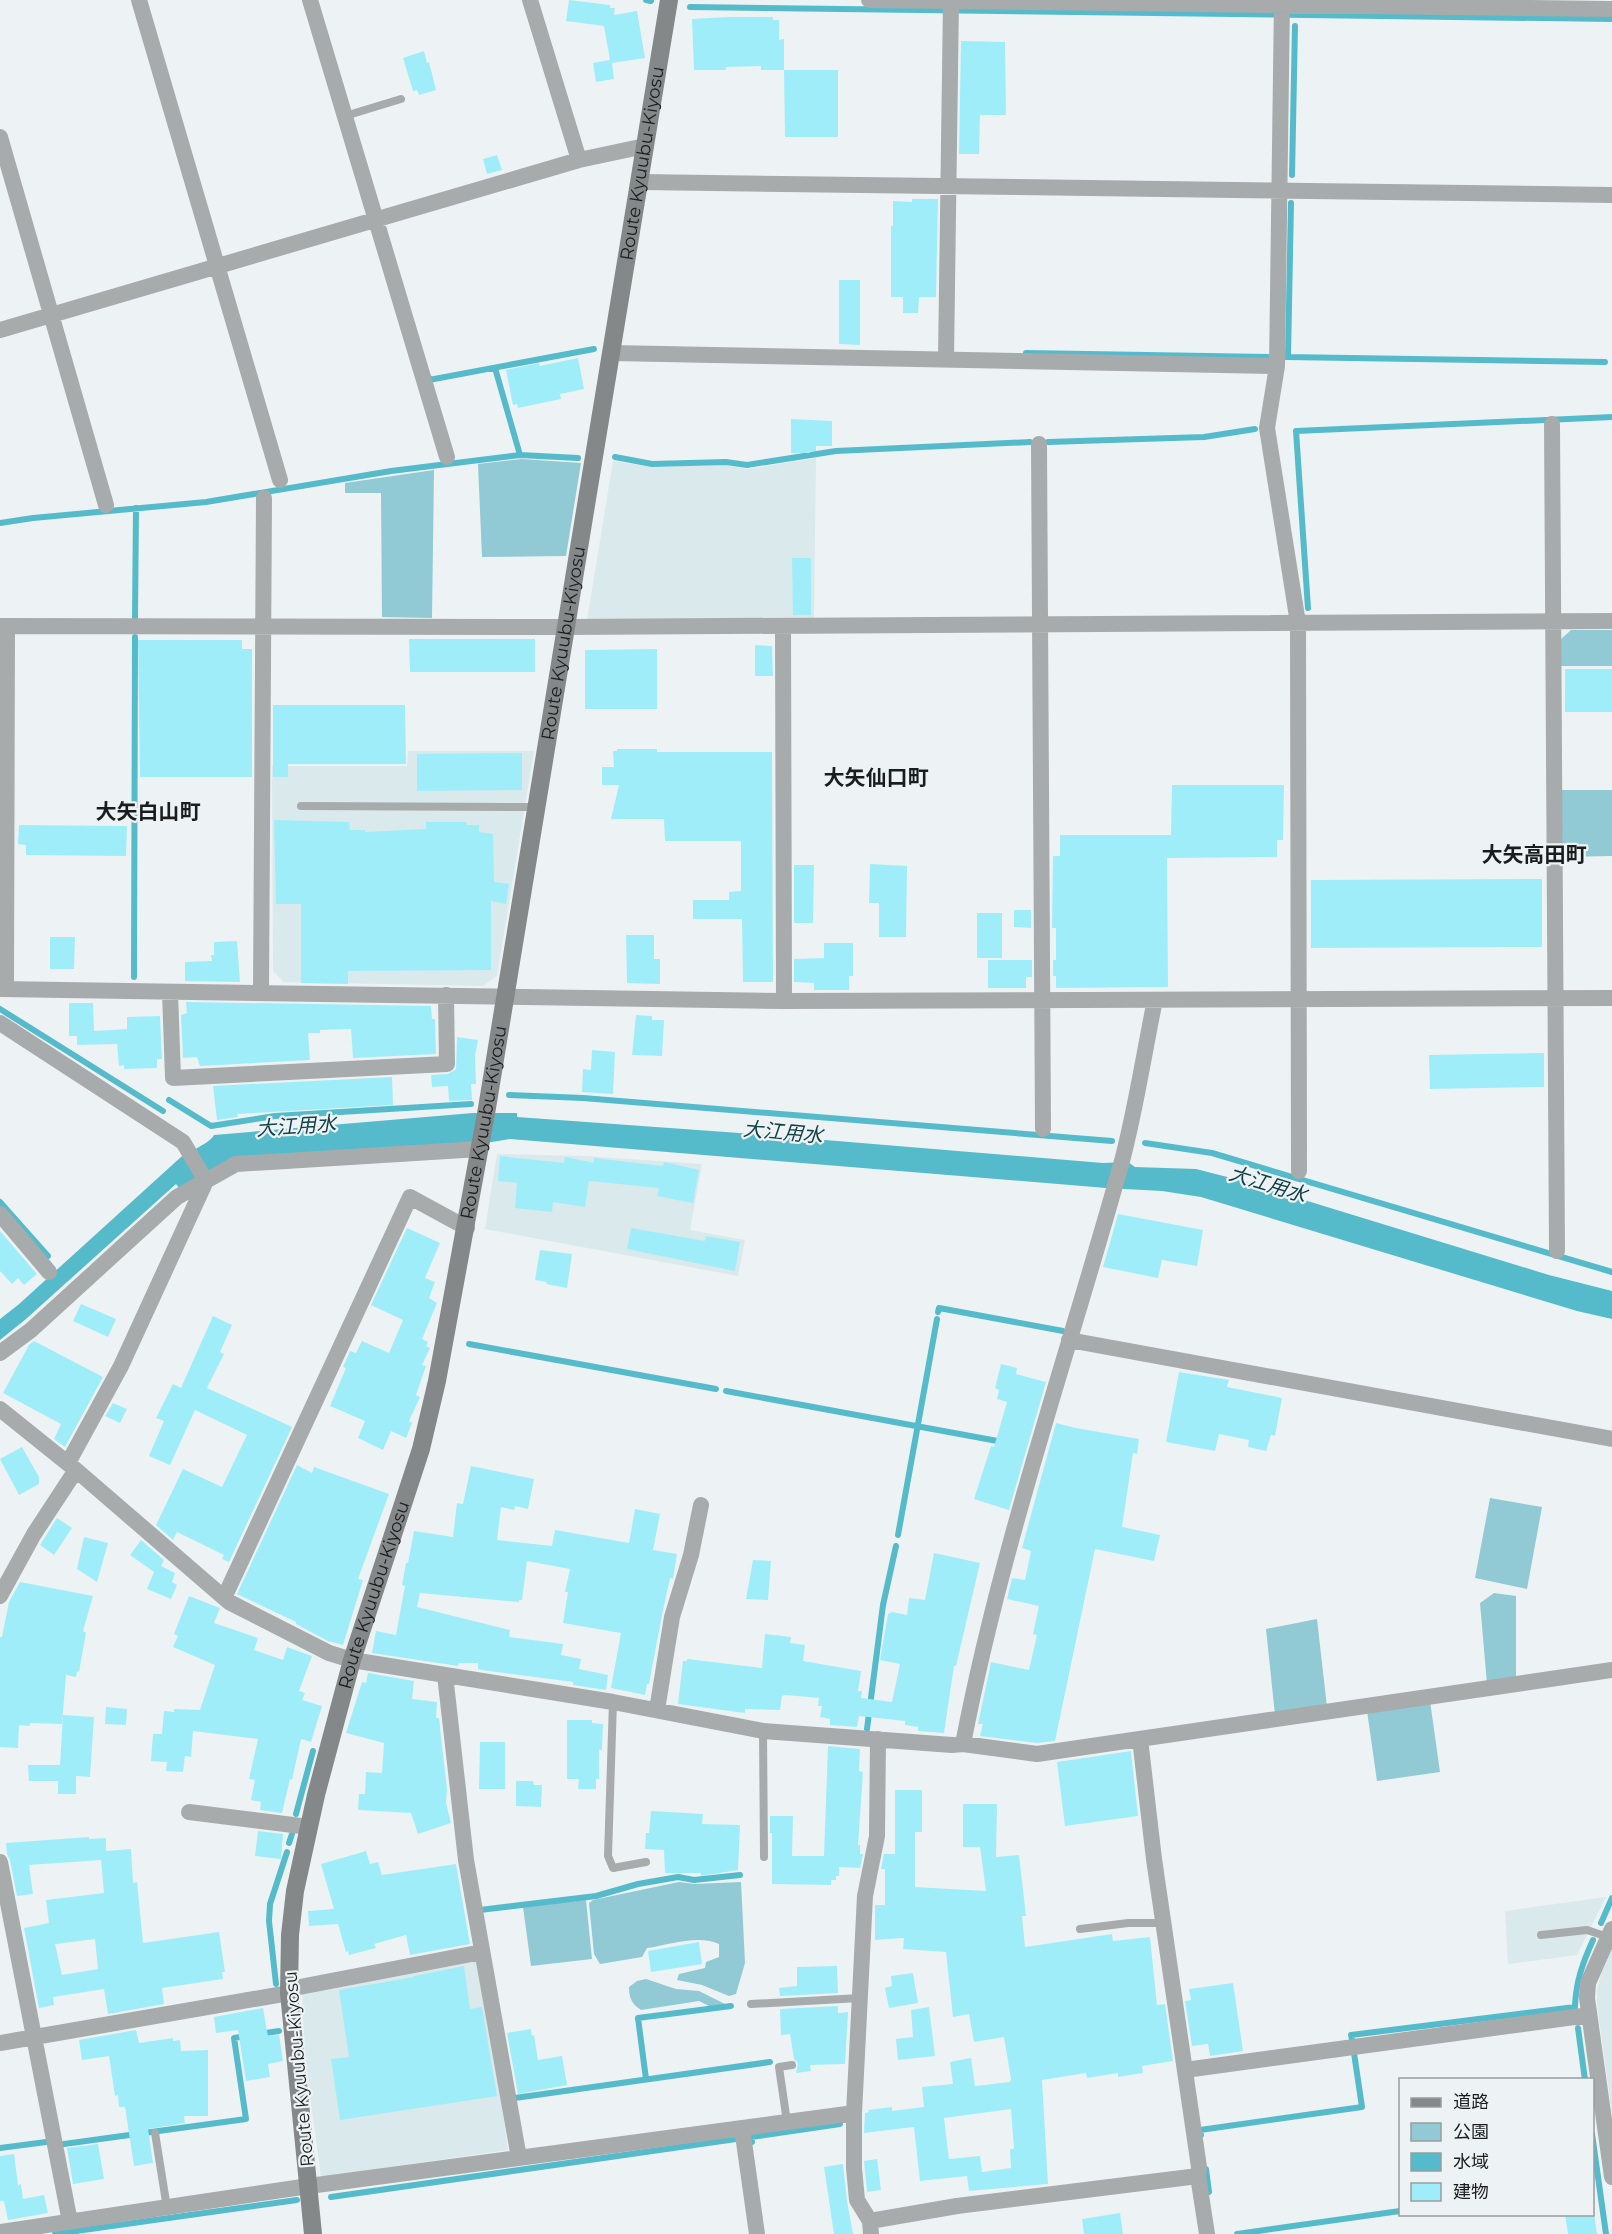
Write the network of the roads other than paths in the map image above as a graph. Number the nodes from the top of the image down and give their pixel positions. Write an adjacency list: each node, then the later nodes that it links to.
1 (139, 0): 20 (street)
2 (310, 0): 11 (street)
3 (530, 0): 14 (street)
4 (669, 0): 13 (main road, Route Kyuubu-Kiyosu)
5 (869, 0): 7 (street)
6 (1014, 1): 7 (street); 8 (street)
7 (951, 5): 16 (street)
8 (1282, 8): 9 (street); 17 (street)
9 (1612, 9)
10 (401, 99): 11 (lane)
11 (345, 116): 19 (street)
12 (0, 137): 21 (street)
13 (645, 147): 14 (street); 15 (main road, Route Kyuubu-Kiyosu)
14 (579, 160): 19 (street)
15 (640, 182): 16 (street); 23 (main road, Route Kyuubu-Kiyosu)
16 (947, 186): 17 (street); 24 (street)
17 (1280, 191): 18 (street); 25 (street)
18 (1612, 195)
19 (376, 220): 20 (street); 28 (street)
20 (217, 266): 21 (street); 29 (street)
21 (51, 315): 22 (street); 31 (street)
22 (0, 330)
23 (612, 353): 24 (street); 39 (main road, Route Kyuubu-Kiyosu)
24 (946, 359): 25 (street)
25 (1277, 366): 34 (street)
26 (1552, 424): 32 (street)
27 (1039, 444): 35 (street)
28 (447, 457)
29 (279, 480)
30 (264, 498): 38 (street)
31 (106, 505)
32 (1553, 621): 33 (street); 34 (street); 47 (street)
33 (1612, 621)
34 (1298, 623): 35 (street); 49 (street)
35 (1040, 625): 37 (street); 50 (street)
36 (4, 626): 38 (street); 42 (street)
37 (783, 626): 39 (street); 52 (street)
38 (263, 627): 39 (street); 44 (street)
39 (567, 627): 41 (main road, Route Kyuubu-Kiyosu)
40 (301, 806): 41 (lane)
41 (537, 807): 46 (main road, Route Kyuubu-Kiyosu)
42 (3, 989): 43 (street)
43 (170, 992): 44 (street); 45 (street)
44 (261, 993): 45 (street)
45 (446, 995): 46 (street)
46 (506, 996): 52 (street); 55 (main road, Route Kyuubu-Kiyosu)
47 (1556, 998): 48 (street); 49 (street); 60 (street)
48 (1612, 998)
49 (1299, 999): 51 (street); 56 (street)
50 (1042, 1000): 51 (street); 52 (street); 54 (street)
51 (1155, 1000): 62 (street)
52 (784, 1001)
53 (0, 1023): 57 (street)
54 (1043, 1130)
55 (480, 1148): 57 (street); 59 (main road, Route Kyuubu-Kiyosu)
56 (1299, 1171)
57 (205, 1180): 63 (street); 66 (street)
58 (0, 1214): 61 (street)
59 (467, 1228): 69 (street); 70 (main road, Route Kyuubu-Kiyosu)
60 (1557, 1251)
61 (49, 1272)
62 (1070, 1340): 65 (street); 78 (street)
63 (0, 1353)
64 (0, 1408): 66 (street)
65 (1612, 1439)
66 (72, 1466): 68 (street); 69 (street)
67 (701, 1505): 74 (street)
68 (0, 1596)
69 (224, 1598): 70 (street)
70 (352, 1660): 72 (street); 80 (main road, Route Kyuubu-Kiyosu)
71 (1612, 1670): 77 (street)
72 (445, 1675): 73 (street); 88 (street)
73 (613, 1702): 74 (street); 83 (lane)
74 (657, 1710): 75 (street)
75 (763, 1731): 76 (street); 81 (lane)
76 (878, 1739): 78 (street); 90 (street)
77 (1140, 1739): 78 (street); 84 (street)
78 (963, 1744)
79 (189, 1812): 80 (street)
80 (309, 1827): 89 (main road, Route Kyuubu-Kiyosu)
81 (764, 1857)
82 (0, 1862): 93 (street)
83 (646, 1862)
84 (1164, 1923): 85 (lane); 96 (street)
85 (1080, 1929)
86 (1610, 1933): 87 (lane); 92 (street)
87 (1541, 1935)
88 (482, 1952): 89 (street); 101 (street)
89 (289, 1991): 93 (street); 104 (main road, Route Kyuubu-Kiyosu)
90 (860, 1998): 91 (lane); 97 (street)
91 (751, 2004)
92 (1589, 2015): 96 (street); 103 (street)
93 (34, 2037): 94 (street); 106 (street)
94 (0, 2043)
95 (792, 2065): 98 (lane)
96 (1185, 2070): 102 (street)
97 (854, 2113): 98 (street); 107 (street)
98 (787, 2122): 99 (street)
99 (742, 2128): 101 (street); 110 (street)
100 (155, 2133): 105 (lane)
101 (519, 2158): 104 (street)
102 (1198, 2176): 107 (street); 111 (street)
103 (1612, 2177)
104 (309, 2186): 105 (street); 109 (main road, Route Kyuubu-Kiyosu)
105 (167, 2208): 106 (street)
106 (70, 2222): 108 (street)
107 (871, 2228)
108 (0, 2232)
109 (313, 2234)
110 (757, 2234)
111 (1207, 2234)

